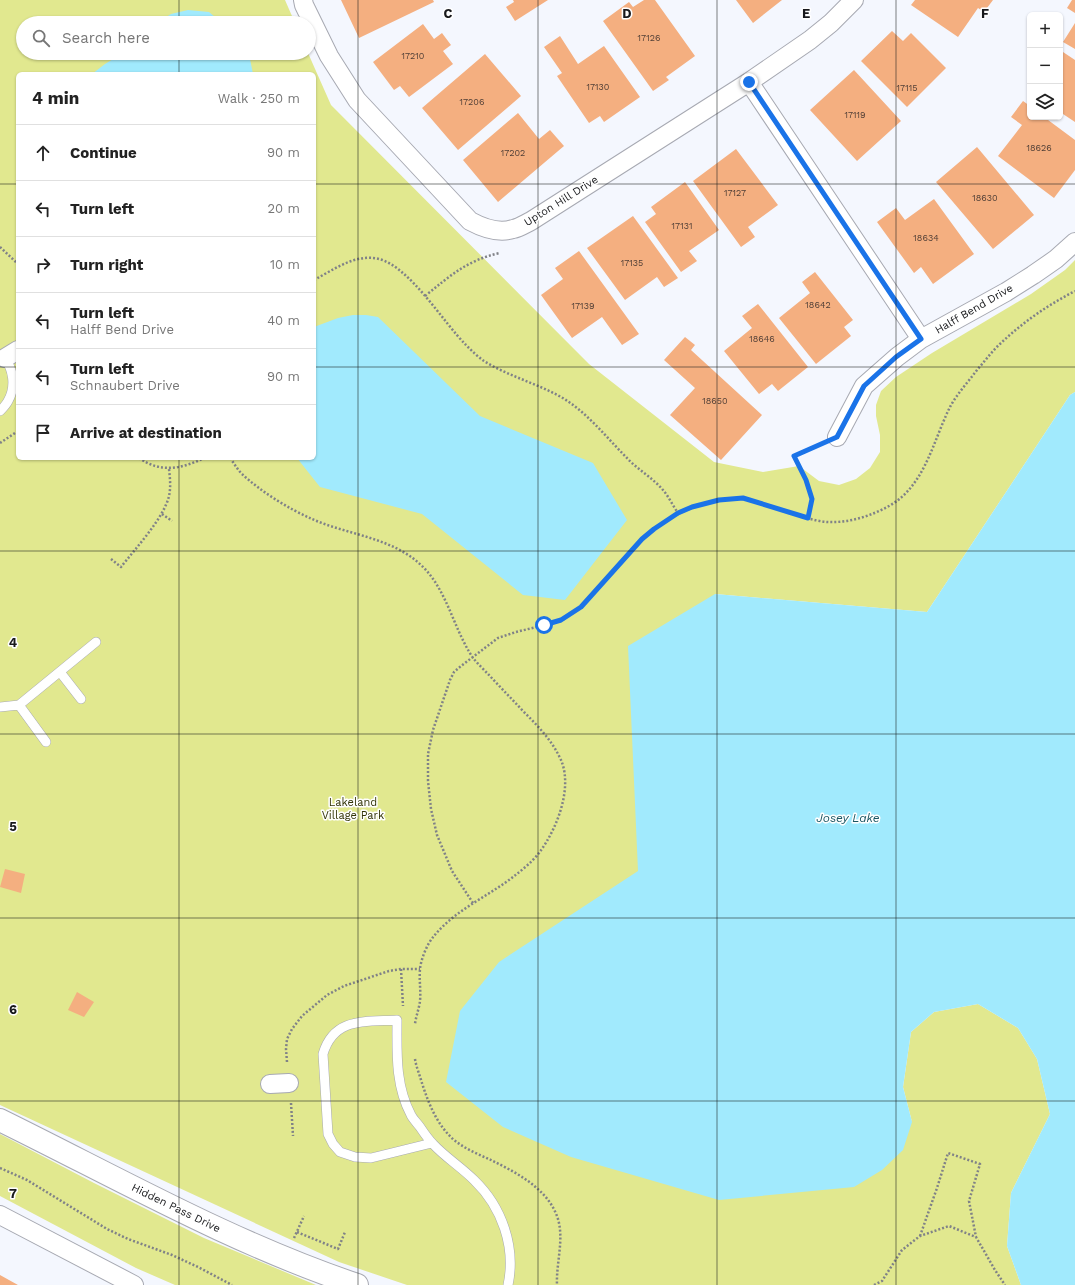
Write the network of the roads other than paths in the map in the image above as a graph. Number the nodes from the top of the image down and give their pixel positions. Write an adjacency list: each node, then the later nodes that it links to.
1 (303, 0): 3 (street, Upton Hill Drive)
2 (854, 0): 5 (street, Upton Hill Drive)
3 (309, 16)
4 (316, 30): 5 (street, Upton Hill Drive)
5 (749, 82): 7 (street)
6 (1075, 242): 7 (street, Halff Bend Drive)
7 (921, 339): 10 (street, Halff Bend Drive)
8 (8, 354): 9 (lane)
9 (0, 411)
10 (837, 437)
11 (96, 642): 12 (lane)
12 (60, 672): 13 (lane); 14 (lane)
13 (81, 699)
14 (19, 705): 15 (lane); 16 (lane)
15 (0, 707)
16 (46, 742)
17 (289, 1082): 18 (street)
18 (270, 1084)
19 (0, 1120): 23 (street, Hidden Pass Drive)
20 (432, 1143): 20 (lane); 24 (lane)
21 (0, 1215): 22 (street)
22 (134, 1285)
23 (357, 1285)
24 (508, 1285)

